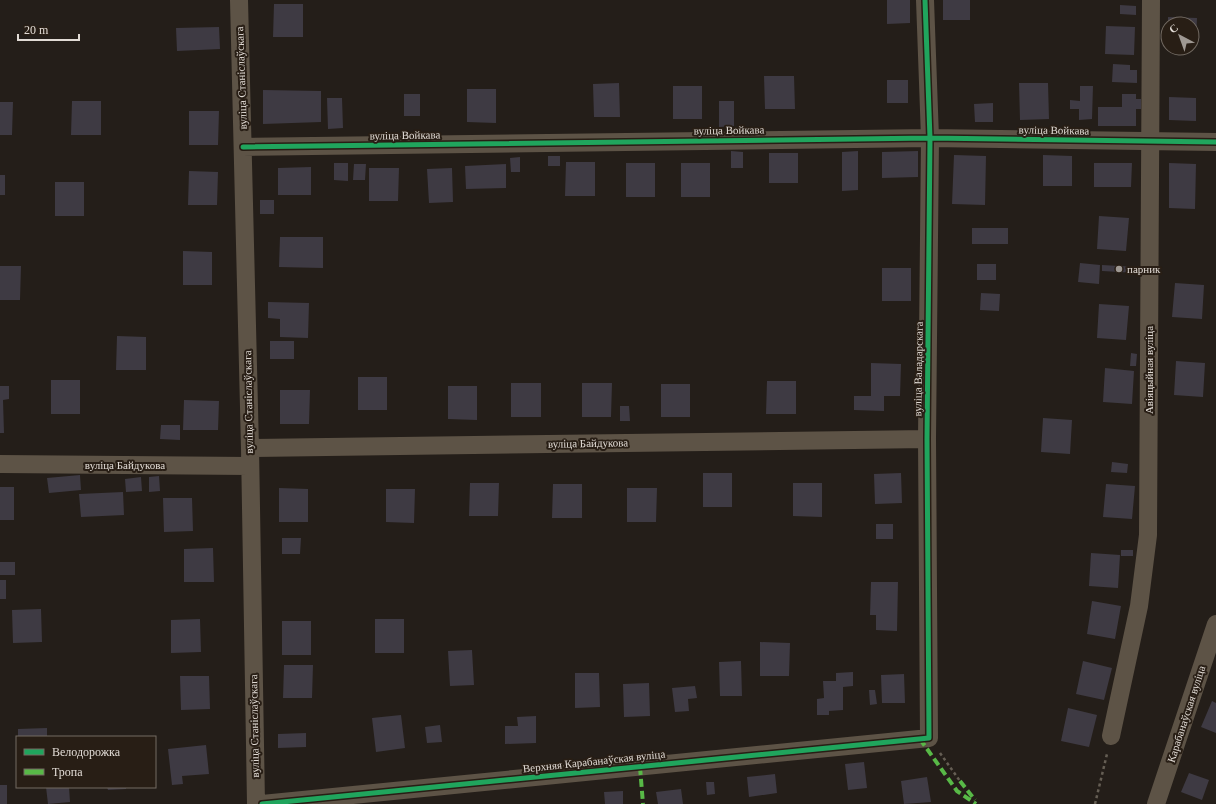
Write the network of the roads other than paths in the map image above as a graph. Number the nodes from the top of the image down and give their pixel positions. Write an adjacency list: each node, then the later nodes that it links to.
1 (239, 0): 7 (street, вуліца Станіслаўскага)
2 (924, 0): 4 (street, вуліца Валадарскага)
3 (1151, 0): 5 (street, Авіяцыйная вуліца)
4 (930, 138): 5 (street, вуліца Войкава); 7 (street, вуліца Войкава); 8 (street, вуліца Валадарскага)
5 (1150, 141): 6 (street, вуліца Войкава); 13 (street, Авіяцыйная вуліца)
6 (1216, 142)
7 (243, 147): 9 (street, вуліца Станіслаўскага)
8 (927, 438): 9 (street, вуліца Байдукова); 14 (street, вуліца Валадарскага)
9 (250, 448): 11 (street, вуліца Станіслаўскага)
10 (0, 464): 11 (street, вуліца Байдукова)
11 (249, 466): 15 (street, вуліца Станіслаўскага)
12 (1216, 624): 17 (street, Карабанаўская вуліца)
13 (1111, 736)
14 (929, 738): 16 (street, Верхняя Карабанаўская вуліца)
15 (256, 804)
16 (262, 804)
17 (1156, 804)

